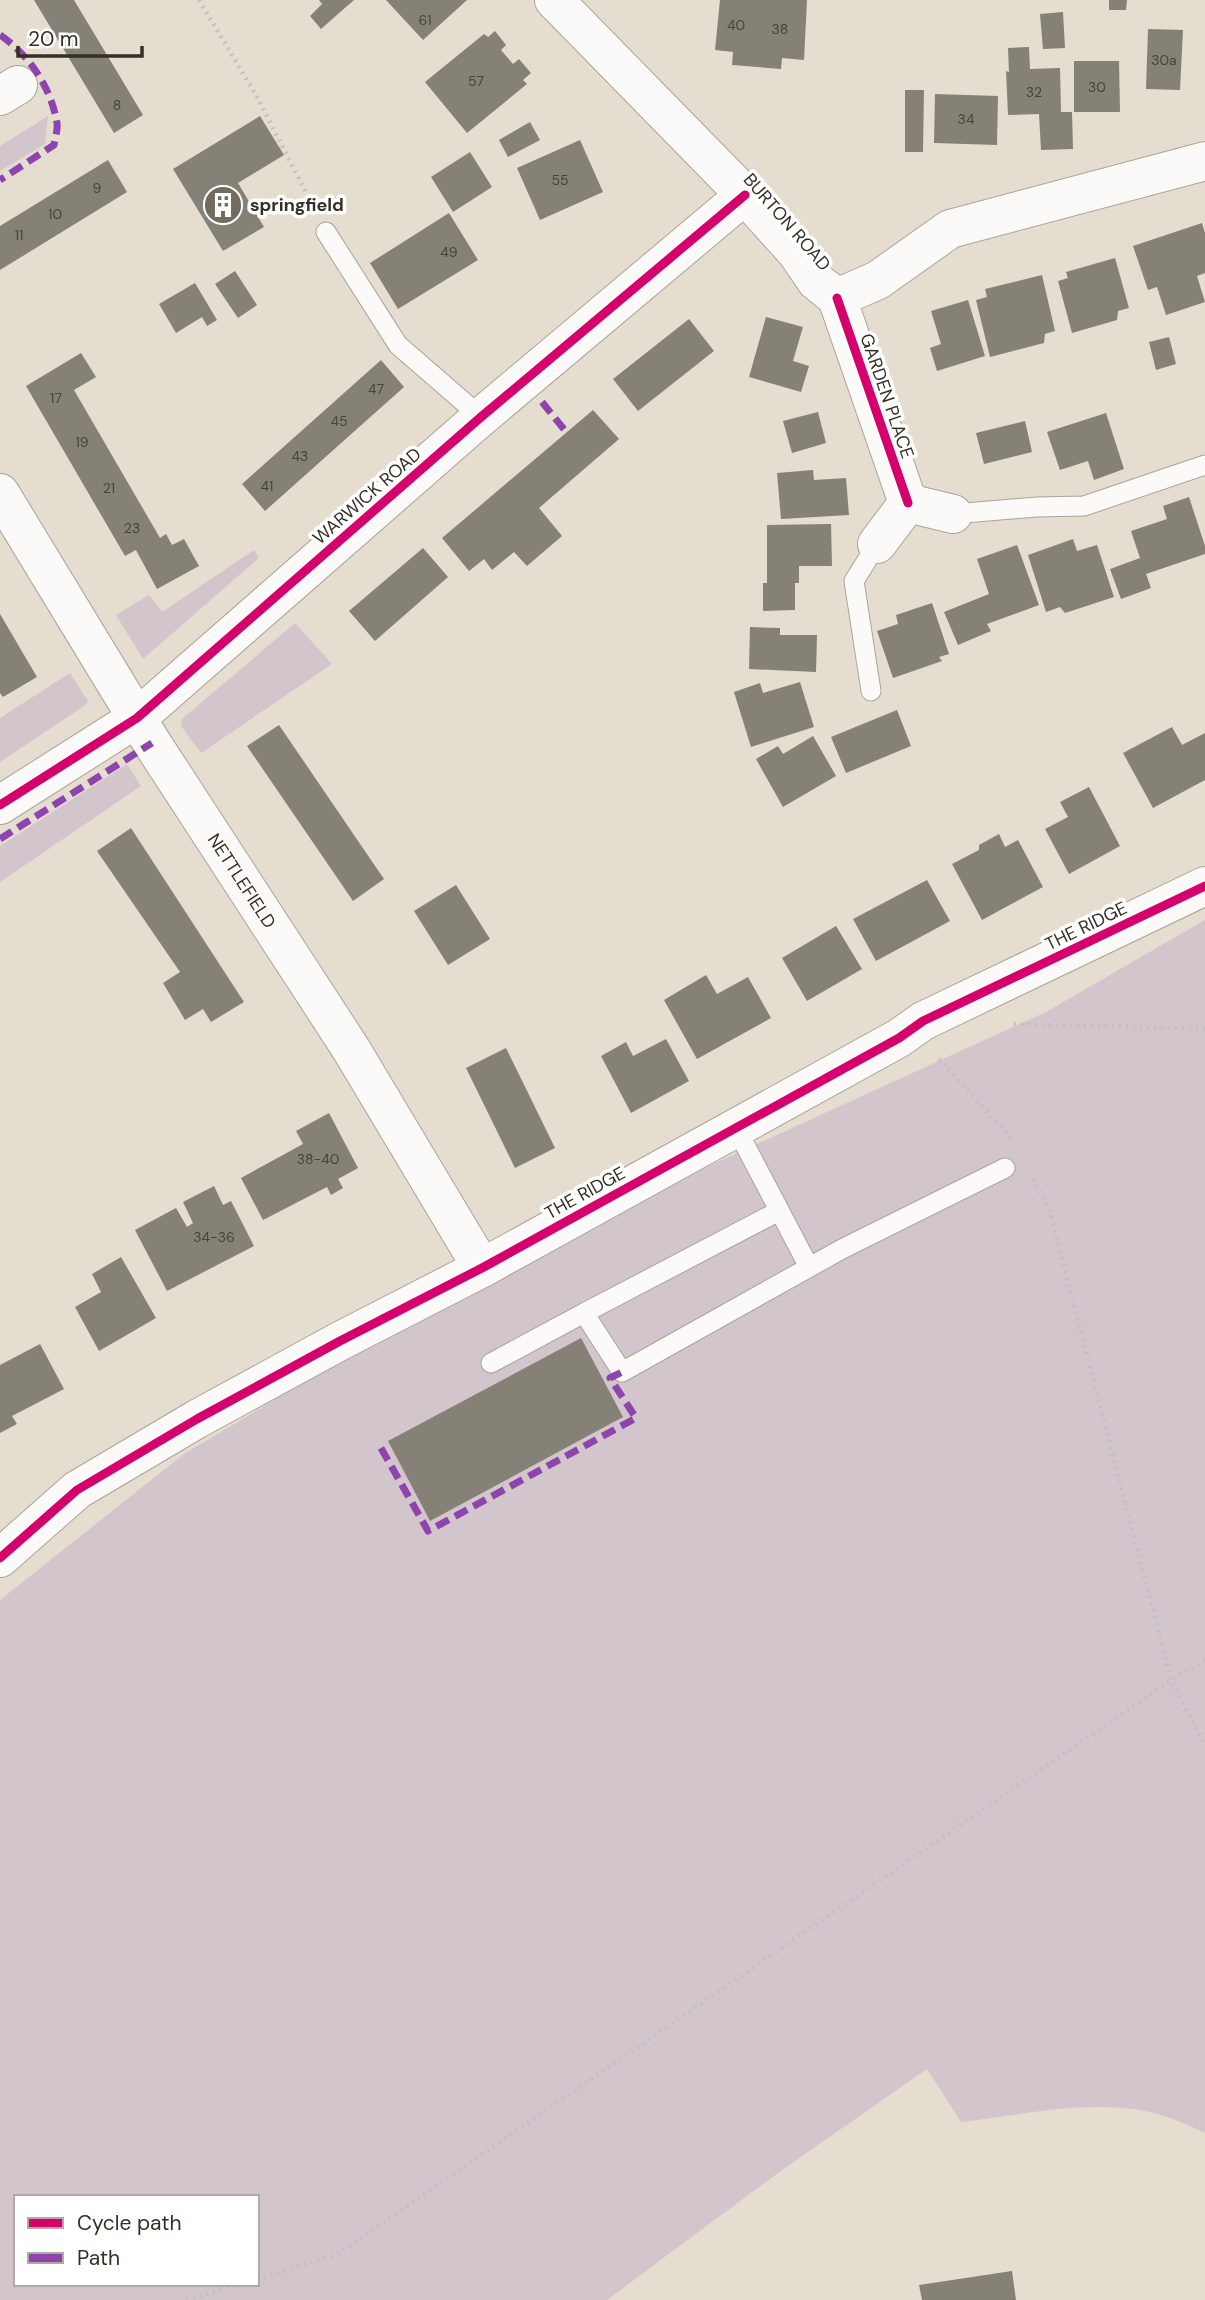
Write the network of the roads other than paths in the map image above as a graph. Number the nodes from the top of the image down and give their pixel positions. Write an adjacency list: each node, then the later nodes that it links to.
1 (554, 0): 3 (street, BURTON ROAD)
2 (1205, 161): 5 (street)
3 (745, 195): 5 (street, BURTON ROAD); 6 (street, WARWICK ROAD)
4 (326, 232): 6 (lane)
5 (838, 298): 9 (street, GARDEN PLACE)
6 (481, 417): 13 (street, WARWICK ROAD)
7 (1205, 465): 10 (lane)
8 (0, 493): 13 (street, NETTLEFIELD)
9 (908, 503): 10 (street); 11 (street)
10 (953, 514)
11 (877, 544): 12 (lane)
12 (871, 691)
13 (137, 718): 14 (street, WARWICK ROAD); 20 (street, NETTLEFIELD)
14 (0, 805)
15 (1205, 886): 16 (street, THE RIDGE)
16 (735, 1126): 18 (lane); 20 (street, THE RIDGE)
17 (1005, 1168): 19 (lane)
18 (779, 1211): 19 (lane); 21 (lane)
19 (809, 1267): 21 (lane)
20 (482, 1268): 23 (street, THE RIDGE)
21 (584, 1313): 22 (lane)
22 (491, 1363)
23 (0, 1558)

